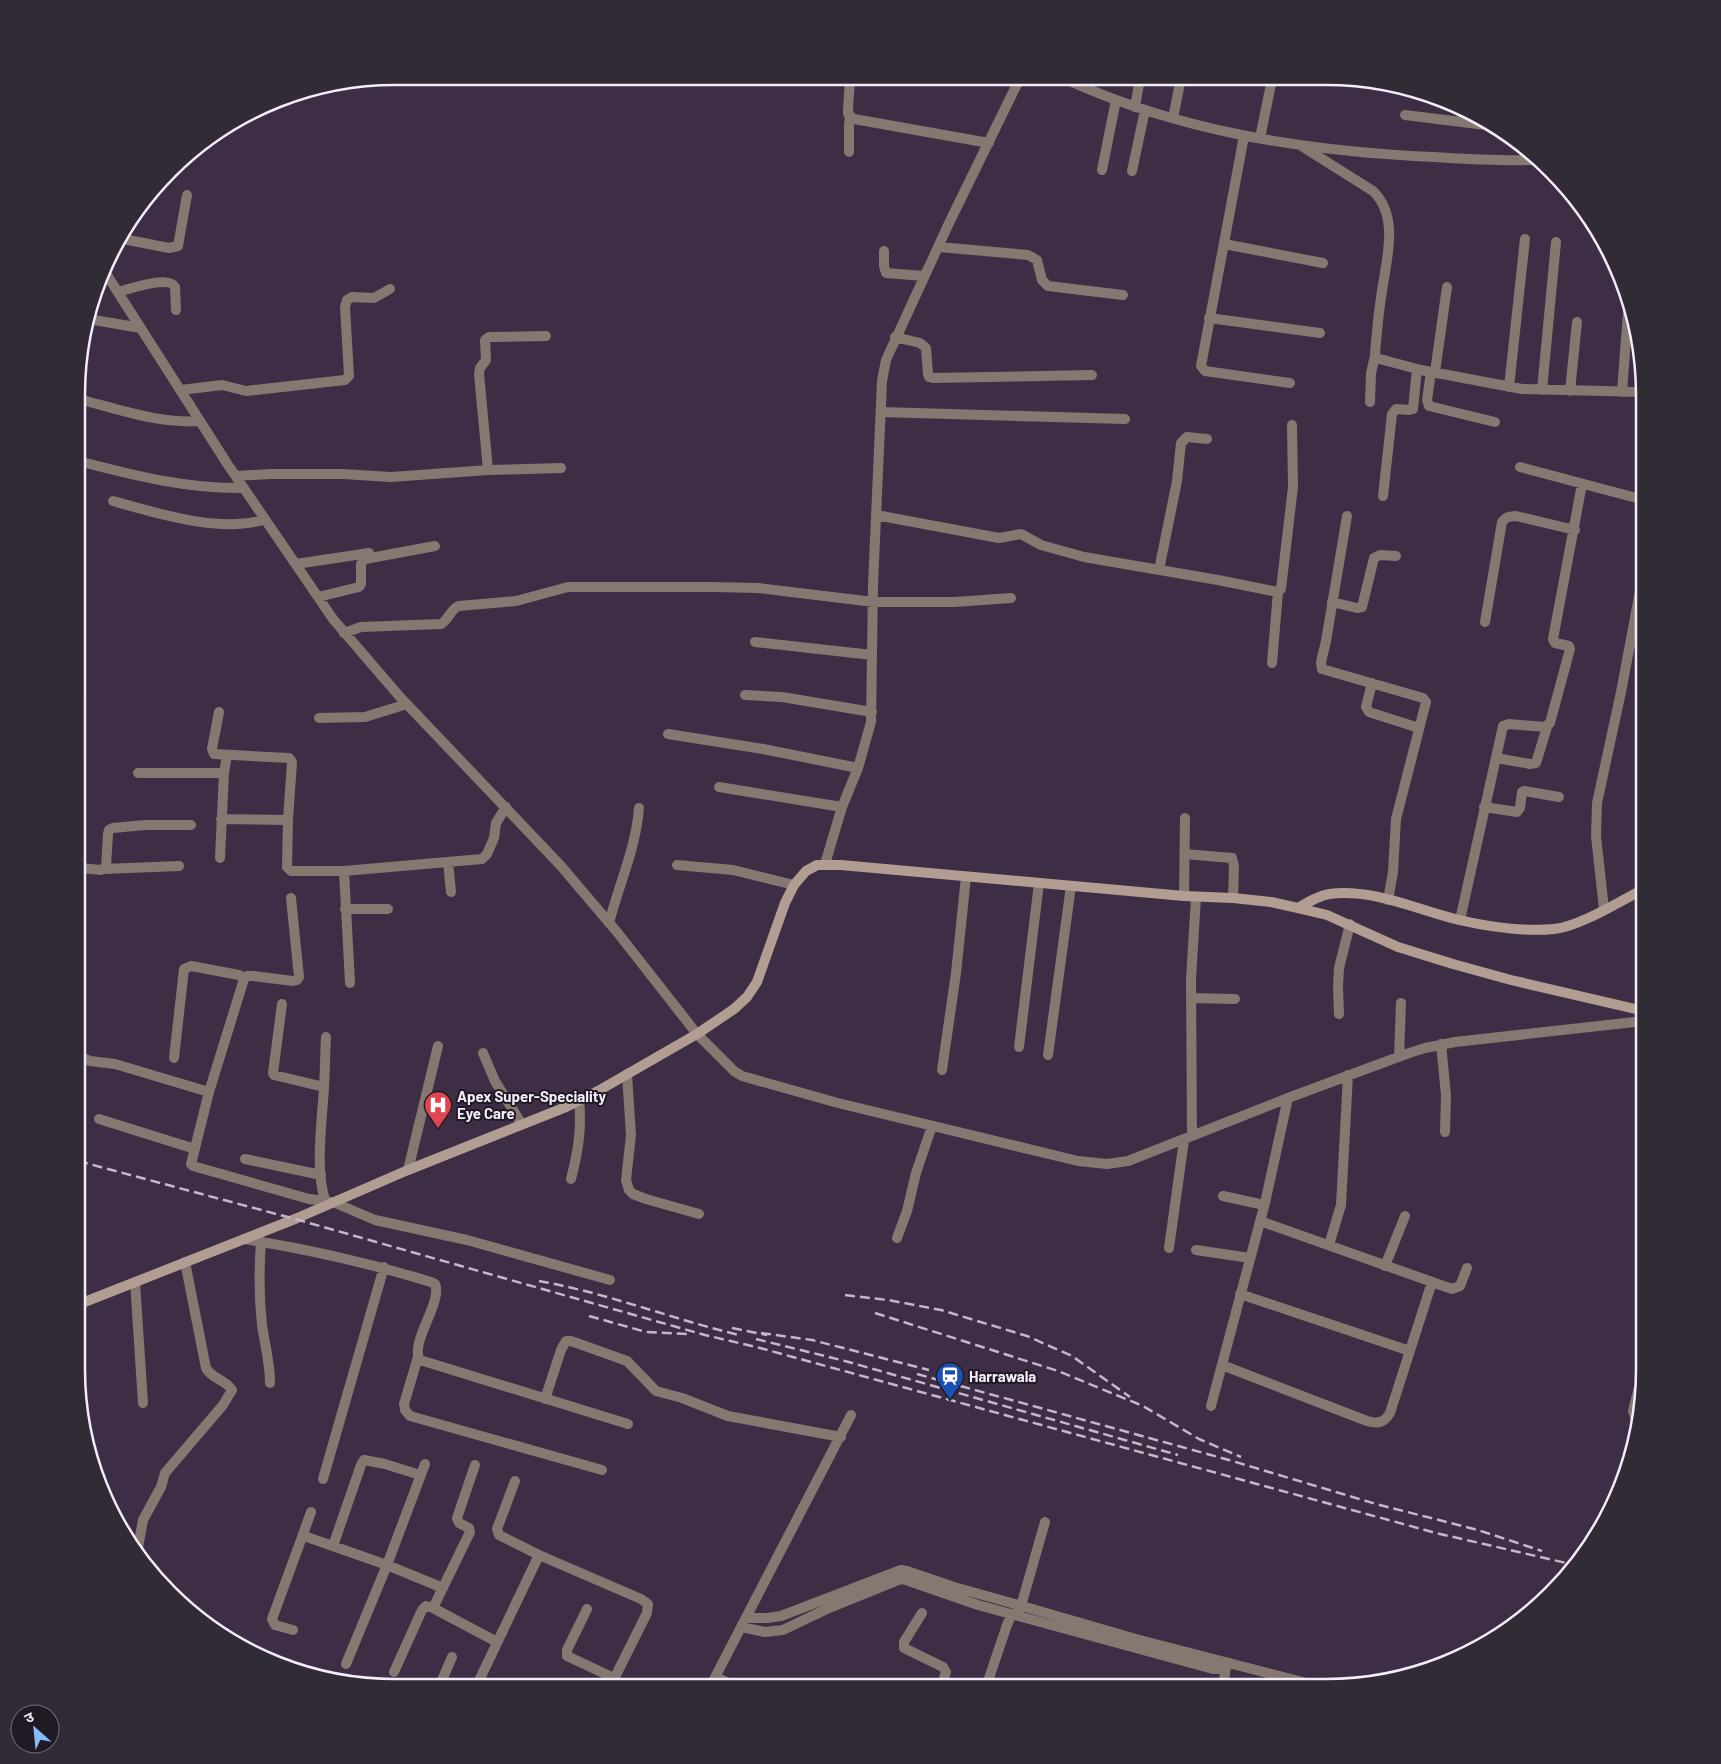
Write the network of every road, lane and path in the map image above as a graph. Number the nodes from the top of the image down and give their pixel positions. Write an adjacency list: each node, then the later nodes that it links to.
1 (850, 85): 11 (street)
2 (1017, 85): 16 (street)
3 (1080, 85): 7 (street)
4 (1139, 85): 8 (street)
5 (1180, 85): 12 (street)
6 (1271, 85): 15 (street)
7 (1116, 100): 8 (street); 20 (street)
8 (1135, 107): 9 (street)
9 (1145, 110): 12 (street); 21 (street)
10 (1405, 115): 13 (street)
11 (850, 117): 16 (street); 18 (street)
12 (1173, 118): 14 (street)
13 (1475, 124)
14 (1244, 136): 15 (street); 26 (street)
15 (1260, 138): 17 (street)
16 (989, 143): 27 (street)
17 (1300, 145): 19 (street); 45 (street)
18 (849, 152)
19 (1528, 160)
20 (1102, 170)
21 (1132, 170)
22 (187, 195): 24 (street)
23 (1525, 239): 50 (street)
24 (127, 240)
25 (1556, 242): 52 (street)
26 (1224, 244): 29 (street); 37 (street)
27 (939, 247): 30 (street); 35 (street)
28 (884, 251): 30 (street)
29 (1323, 263)
30 (924, 276): 44 (street)
31 (109, 277): 34 (street)
32 (1448, 286): 47 (street)
33 (390, 288): 51 (street)
34 (118, 292): 36 (street); 41 (street)
35 (1123, 294)
36 (176, 310)
37 (1209, 318): 42 (street); 49 (street)
38 (95, 319): 41 (street)
39 (1577, 322): 53 (street)
40 (1627, 324): 54 (street)
41 (141, 328): 51 (street)
42 (1320, 333)
43 (546, 336): 67 (street)
44 (895, 337): 48 (street); 58 (street)
45 (1375, 356): 46 (street); 57 (street)
46 (1417, 369): 47 (street); 71 (street)
47 (1432, 372): 50 (street); 61 (street)
48 (1092, 375)
49 (1290, 383)
50 (1509, 387): 52 (street)
51 (181, 390): 60 (street)
52 (1542, 390): 53 (street)
53 (1570, 390): 54 (street)
54 (1622, 392): 55 (street)
55 (1636, 392)
56 (85, 401): 60 (street)
57 (1370, 402)
58 (881, 412): 59 (street); 74 (street)
59 (1125, 419)
60 (200, 421): 68 (street)
61 (1495, 422)
62 (1292, 425): 83 (street)
63 (1207, 439): 82 (street)
64 (85, 463): 70 (street)
65 (1520, 467): 69 (street)
66 (562, 468): 67 (street)
67 (488, 470): 68 (street)
68 (236, 476): 70 (street)
69 (1582, 484): 72 (street); 77 (street)
70 (244, 488): 76 (street)
71 (1384, 496)
72 (1636, 498)
73 (113, 501): 76 (street)
74 (876, 514): 82 (street); 86 (street)
75 (1347, 516): 87 (street)
76 (265, 519): 81 (street)
77 (1574, 530): 89 (street); 100 (street)
78 (435, 546): 84 (street)
79 (369, 553): 81 (street)
80 (1396, 556): 87 (street)
81 (296, 564): 84 (street)
82 (1159, 570): 83 (street)
83 (1278, 592): 93 (street)
84 (318, 597): 90 (street)
85 (1011, 598): 86 (street)
86 (874, 602): 90 (street); 92 (street)
87 (1332, 602): 94 (street)
88 (1636, 606): 141 (street)
89 (1486, 622)
90 (344, 633): 96 (street)
91 (755, 642): 92 (street)
92 (872, 655): 98 (street)
93 (1272, 663)
94 (1372, 683): 101 (street); 101 (street)
95 (745, 695): 98 (street)
96 (407, 704): 99 (street); 110 (street)
97 (219, 712): 103 (street)
98 (872, 712): 105 (street)
99 (319, 718)
100 (1547, 727): 104 (street); 104 (street)
101 (1420, 728): 137 (street)
102 (668, 734): 105 (street)
103 (227, 755): 107 (street); 116 (street)
104 (1496, 758): 112 (street)
105 (858, 768): 111 (street)
106 (138, 773): 107 (street)
107 (224, 773): 115 (street)
108 (719, 787): 111 (street)
109 (1559, 797): 112 (street)
110 (506, 807): 120 (street); 143 (street)
111 (842, 807): 121 (street)
112 (1484, 807): 142 (street)
113 (639, 808): 143 (street)
114 (1185, 818): 118 (street)
115 (221, 819): 116 (street); 119 (street)
116 (288, 820): 126 (street)
117 (191, 825): 125 (street)
118 (1186, 854): 133 (street); 136 (street)
119 (220, 858)
120 (448, 862): 126 (street); 131 (street)
121 (825, 864): 127 (street); 129 (street)
122 (677, 865): 129 (street)
123 (179, 866): 125 (street)
124 (85, 868): 125 (street)
125 (104, 869)
126 (344, 871): 139 (street)
127 (966, 877): 128 (street); 164 (street)
128 (1039, 883): 130 (street); 158 (street)
129 (794, 885): 154 (street)
130 (1071, 886): 133 (street); 160 (street)
131 (450, 892)
132 (1636, 894): 141 (street)
133 (1184, 896): 134 (street)
134 (1196, 897): 136 (street); 147 (street)
135 (291, 898): 145 (street)
136 (1233, 898): 138 (street)
137 (1388, 900): 138 (street); 142 (street)
138 (1298, 908): 144 (street)
139 (345, 909): 140 (street); 146 (street)
140 (388, 909)
141 (1604, 909): 142 (street)
142 (1460, 920)
143 (609, 923): 154 (street)
144 (1350, 924): 151 (street); 152 (street)
145 (244, 979): 163 (street); 168 (street)
146 (350, 983)
147 (1191, 998): 148 (street); 175 (street)
148 (1235, 1000)
149 (1401, 1003): 161 (street)
150 (282, 1004): 167 (street)
151 (1636, 1009)
152 (1339, 1014)
153 (1636, 1022): 156 (street)
154 (696, 1034): 165 (street); 173 (street)
155 (326, 1038): 167 (street)
156 (1441, 1044): 161 (street); 174 (street)
157 (438, 1046): 178 (street)
158 (1018, 1047)
159 (482, 1053): 172 (street)
160 (1048, 1055)
161 (1399, 1057): 166 (street)
162 (85, 1058): 168 (street)
163 (174, 1058)
164 (942, 1070)
165 (627, 1074): 170 (street); 184 (street)
166 (1348, 1075): 169 (street); 190 (street)
167 (324, 1087): 179 (street)
168 (209, 1092): 176 (street)
169 (1288, 1098): 175 (street); 183 (street)
170 (579, 1100): 172 (street); 180 (street)
171 (99, 1119): 176 (street)
172 (521, 1124): 178 (street)
173 (932, 1126): 175 (street); 187 (street)
174 (1445, 1132)
175 (1188, 1138): 191 (street)
176 (195, 1149): 182 (street)
177 (245, 1159): 179 (street)
178 (408, 1170): 182 (street)
179 (321, 1176): 182 (street)
180 (571, 1178)
181 (1223, 1196): 183 (street)
182 (329, 1201): 188 (street); 198 (street)
183 (1264, 1205): 186 (street)
184 (699, 1214)
185 (1405, 1216): 195 (street)
186 (1260, 1221): 190 (street); 193 (street)
187 (897, 1238)
188 (244, 1239): 189 (street); 194 (street)
189 (261, 1242): 196 (street); 206 (street)
190 (1329, 1245): 195 (street)
191 (1169, 1248)
192 (1196, 1250): 193 (street)
193 (1250, 1258): 201 (street)
194 (185, 1262): 199 (street); 222 (street)
195 (1385, 1266): 200 (street)
196 (384, 1267): 204 (street); 217 (street)
197 (1468, 1268): 200 (street)
198 (610, 1280)
199 (134, 1282): 202 (street); 208 (street)
200 (1432, 1282): 203 (street)
201 (1240, 1294): 203 (street); 205 (street)
202 (85, 1302)
203 (1410, 1351): 205 (street)
204 (418, 1357): 207 (street); 215 (street)
205 (1222, 1364): 209 (street)
206 (270, 1383)
207 (545, 1399): 211 (street); 212 (street)
208 (143, 1403)
209 (1211, 1406)
210 (851, 1415): 212 (street)
211 (628, 1424)
212 (841, 1437): 232 (street)
213 (425, 1464): 216 (street)
214 (475, 1464): 227 (street)
215 (602, 1470)
216 (420, 1475): 223 (street); 225 (street)
217 (323, 1479)
218 (515, 1481): 224 (street)
219 (311, 1512): 221 (street)
220 (1045, 1522): 230 (street)
221 (302, 1537): 223 (street); 234 (street)
222 (139, 1543)
223 (333, 1546): 225 (street)
224 (539, 1555): 235 (street); 244 (street)
225 (387, 1565): 227 (street); 237 (street)
226 (901, 1575): 230 (street); 232 (street); 233 (street)
227 (443, 1588): 228 (street)
228 (433, 1608): 235 (street); 239 (street)
229 (586, 1609): 243 (street)
230 (1017, 1610): 238 (street); 247 (street)
231 (922, 1614): 246 (street)
232 (747, 1618): 233 (street)
233 (742, 1627): 240 (street)
234 (293, 1630)
235 (497, 1642): 242 (street)
236 (452, 1657): 241 (street)
237 (346, 1664)
238 (1228, 1664): 248 (street); 249 (street)
239 (394, 1672)
240 (716, 1677): 245 (street)
241 (442, 1679)
242 (480, 1679)
243 (605, 1679)
244 (614, 1679)
245 (720, 1679)
246 (944, 1679)
247 (989, 1679)
248 (1225, 1679)
249 (1289, 1679)

